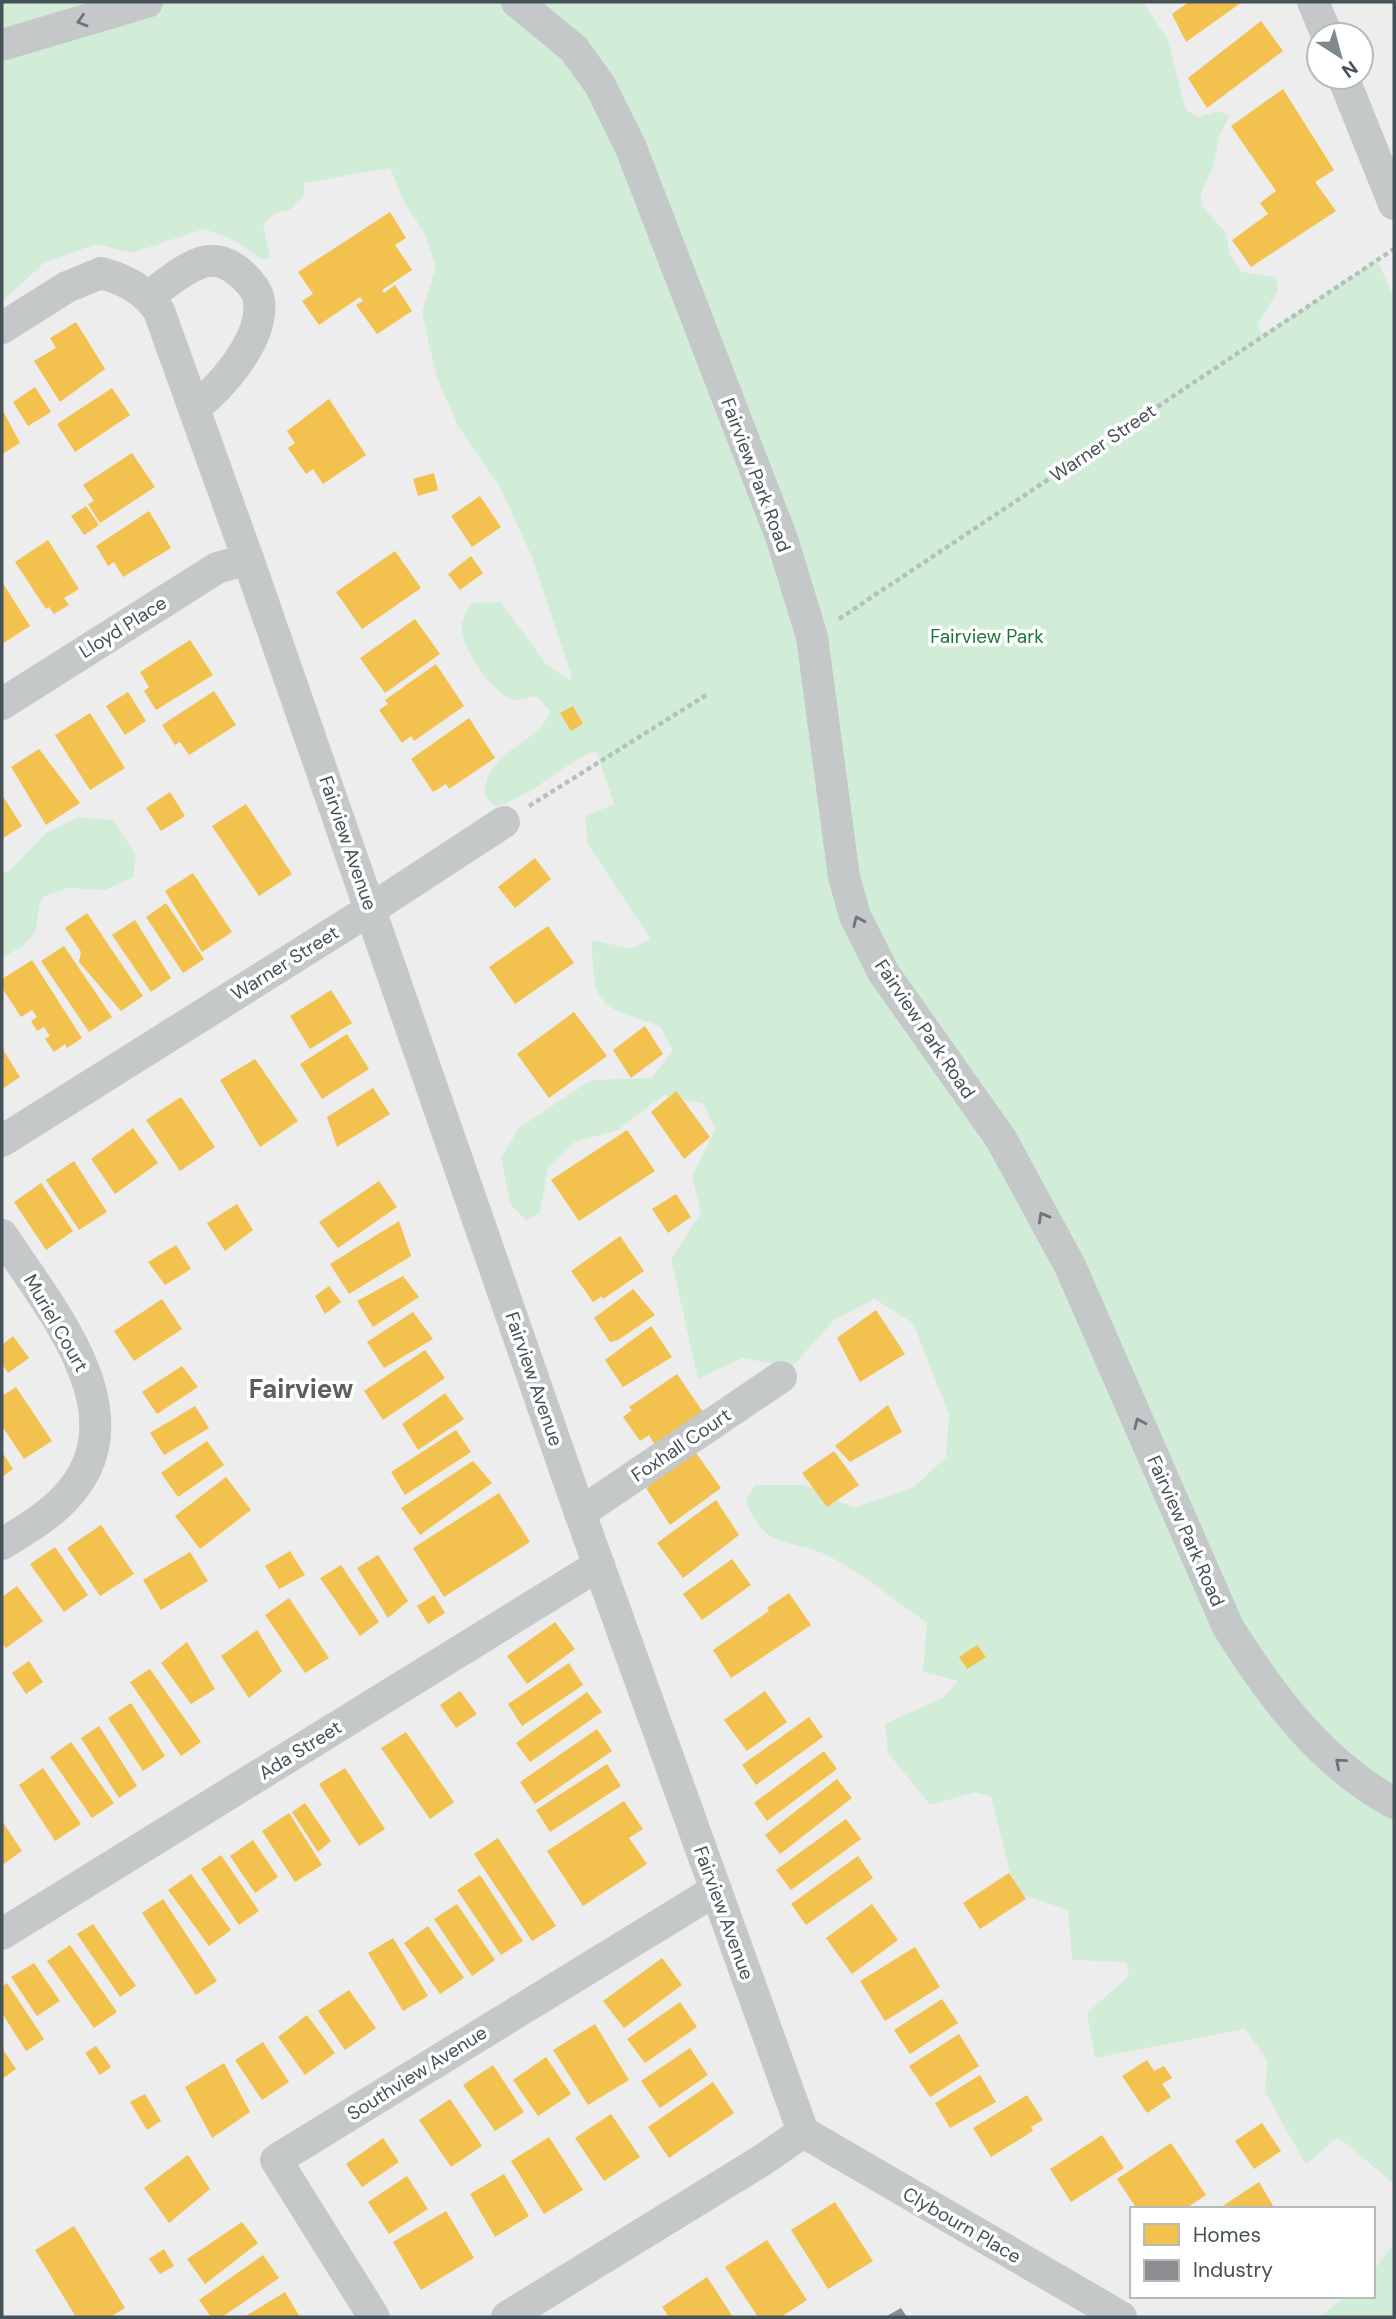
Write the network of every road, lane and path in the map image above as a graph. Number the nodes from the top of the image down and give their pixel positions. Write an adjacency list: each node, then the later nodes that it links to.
1 (147, 2): 5 (street, one-way to 5)
2 (517, 2): 13 (street, Fairview Park Road)
3 (1313, 2): 4 (street)
4 (1321, 21)
5 (2, 45)
6 (1349, 91): 7 (street)
7 (1394, 205)
8 (1394, 249): 13 (path, Warner Street)
9 (149, 297): 10 (street); 11 (street, Fairview Avenue); 11 (street)
10 (2, 328)
11 (194, 408): 12 (street, Fairview Avenue)
12 (248, 559): 15 (street, Lloyd Place); 17 (street, Fairview Avenue)
13 (812, 637): 24 (street, Fairview Park Road, one-way to 13)
14 (708, 694): 16 (path)
15 (2, 704)
16 (504, 822): 17 (street, Warner Street)
17 (371, 909): 18 (street, Warner Street); 21 (street, Fairview Avenue)
18 (2, 1141)
19 (2, 1235): 22 (street, Muriel Court)
20 (781, 1377): 21 (street, Foxhall Court)
21 (580, 1513): 23 (street, Fairview Avenue)
22 (2, 1544)
23 (599, 1565): 25 (street, Fairview Avenue); 26 (street, Ada Street)
24 (1394, 1803)
25 (716, 1890): 27 (street, Fairview Avenue); 28 (street, Southview Avenue)
26 (2, 1934)
27 (803, 2132): 29 (street); 30 (street, Clybourn Place)
28 (374, 2317)
29 (507, 2317)
30 (1121, 2317)

